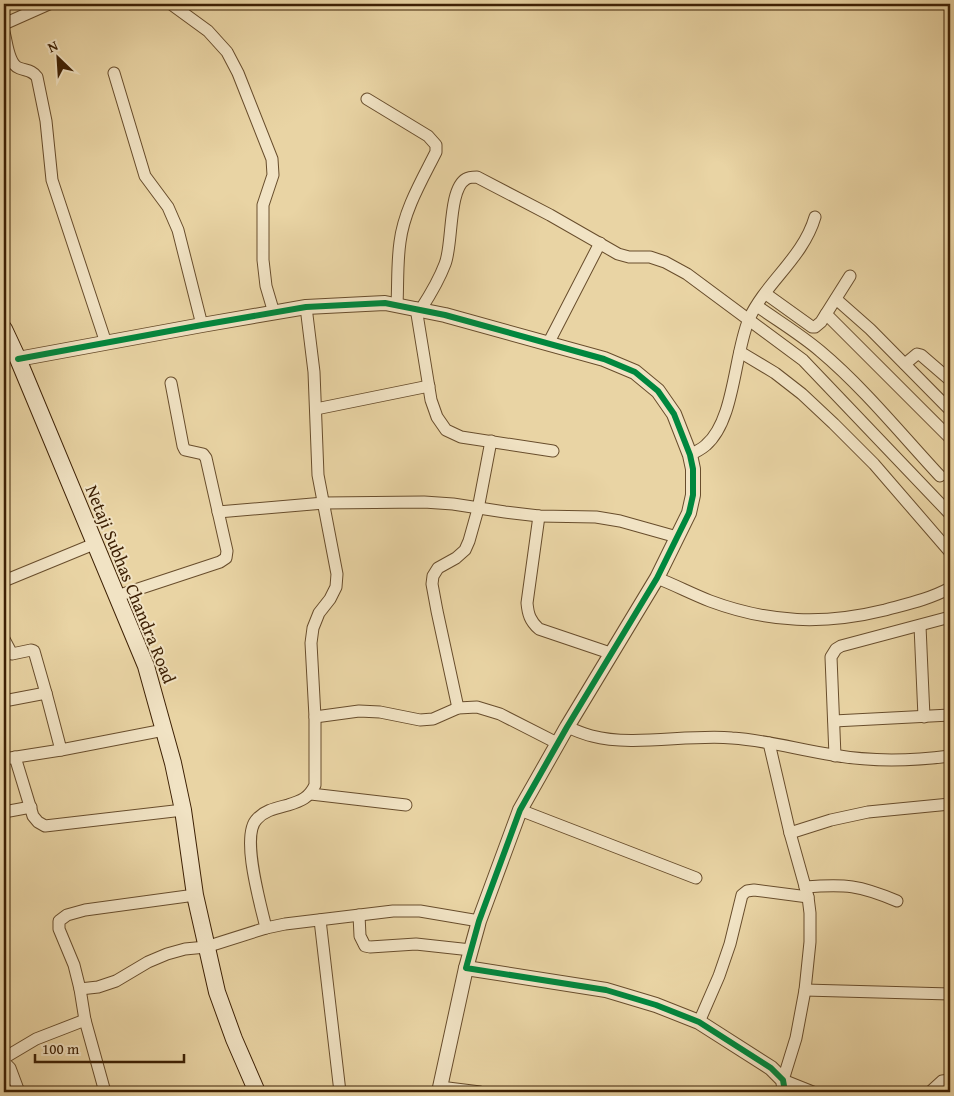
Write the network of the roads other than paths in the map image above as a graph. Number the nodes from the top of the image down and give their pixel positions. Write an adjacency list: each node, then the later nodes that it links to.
1 (49, 4): 3 (street)
2 (171, 4): 16 (street)
3 (4, 24)
4 (4, 32): 22 (street)
5 (114, 73): 19 (street)
6 (367, 99): 12 (street)
7 (815, 217): 10 (street)
8 (600, 243): 15 (street); 18 (street); 21 (street)
9 (850, 276): 11 (street)
10 (766, 294): 13 (street); 17 (street)
11 (836, 299): 17 (street); 25 (street)
12 (397, 305): 14 (street); 15 (street)
13 (757, 306): 18 (street); 35 (street)
14 (306, 308): 16 (street); 29 (street)
15 (418, 309): 21 (street); 28 (street)
16 (274, 313): 19 (street)
17 (826, 314): 31 (street)
18 (749, 320): 23 (street); 39 (street)
19 (202, 325): 22 (street)
20 (4, 330): 24 (main road, Netaji Subhas Chandra Road)
21 (549, 342): 34 (street)
22 (106, 343): 24 (street)
23 (740, 352): 34 (street); 43 (street)
24 (18, 359): 42 (main road, Netaji Subhas Chandra Road)
25 (905, 364): 26 (street); 30 (street)
26 (950, 380)
27 (171, 383): 38 (street)
28 (429, 386): 29 (street); 32 (street)
29 (316, 408): 36 (street)
30 (950, 410)
31 (950, 438)
32 (491, 441): 33 (street); 37 (street)
33 (553, 451)
34 (690, 455): 41 (street)
35 (940, 476)
36 (324, 503): 37 (street); 38 (street); 56 (street)
37 (478, 509): 40 (street); 54 (street)
38 (218, 512): 47 (street)
39 (950, 514)
40 (539, 516): 41 (street); 51 (street)
41 (677, 537): 44 (street)
42 (94, 544): 45 (street); 47 (main road, Netaji Subhas Chandra Road)
43 (950, 552)
44 (657, 578): 46 (street); 51 (street)
45 (4, 581)
46 (950, 588)
47 (117, 596): 60 (main road, Netaji Subhas Chandra Road)
48 (950, 617): 49 (street)
49 (920, 626): 57 (street); 58 (street)
50 (4, 639): 52 (street)
51 (610, 653): 59 (street)
52 (46, 693): 53 (street); 63 (street)
53 (4, 701)
54 (458, 708): 56 (street); 61 (street)
55 (950, 716): 57 (street)
56 (315, 717): 67 (street)
57 (924, 717): 58 (street)
58 (834, 721): 64 (street)
59 (567, 727): 61 (street); 62 (street)
60 (164, 730): 63 (street); 71 (main road, Netaji Subhas Chandra Road)
61 (557, 743): 72 (street)
62 (769, 743): 64 (street); 74 (street)
63 (61, 750): 66 (street)
64 (835, 756): 65 (street)
65 (950, 756)
66 (10, 758): 70 (street)
67 (311, 794): 69 (street); 82 (street)
68 (950, 804): 74 (street)
69 (406, 805)
70 (31, 807): 71 (street); 73 (street)
71 (183, 810): 77 (main road, Netaji Subhas Chandra Road)
72 (520, 810): 75 (street); 81 (street)
73 (4, 812)
74 (790, 833): 76 (street)
75 (696, 878)
76 (807, 892): 78 (street); 87 (street); 90 (street)
77 (194, 896): 83 (main road, Netaji Subhas Chandra Road); 86 (street)
78 (898, 901)
79 (359, 915): 80 (street); 81 (street); 84 (street)
80 (320, 920): 82 (street); 98 (street)
81 (479, 921): 84 (street)
82 (266, 928): 83 (street)
83 (206, 947): 86 (street); 97 (main road, Netaji Subhas Chandra Road)
84 (471, 950): 85 (street)
85 (466, 968): 90 (street); 94 (street)
86 (80, 989): 89 (street)
87 (805, 990): 88 (street); 93 (street)
88 (950, 994)
89 (85, 1020): 91 (street); 96 (street)
90 (699, 1022): 93 (street)
91 (4, 1060): 95 (street)
92 (950, 1080): 101 (street)
93 (784, 1086): 100 (street)
94 (439, 1091): 99 (street)
95 (19, 1092)
96 (105, 1092)
97 (257, 1092)
98 (340, 1092)
99 (480, 1092)
100 (813, 1092)
101 (930, 1092)

